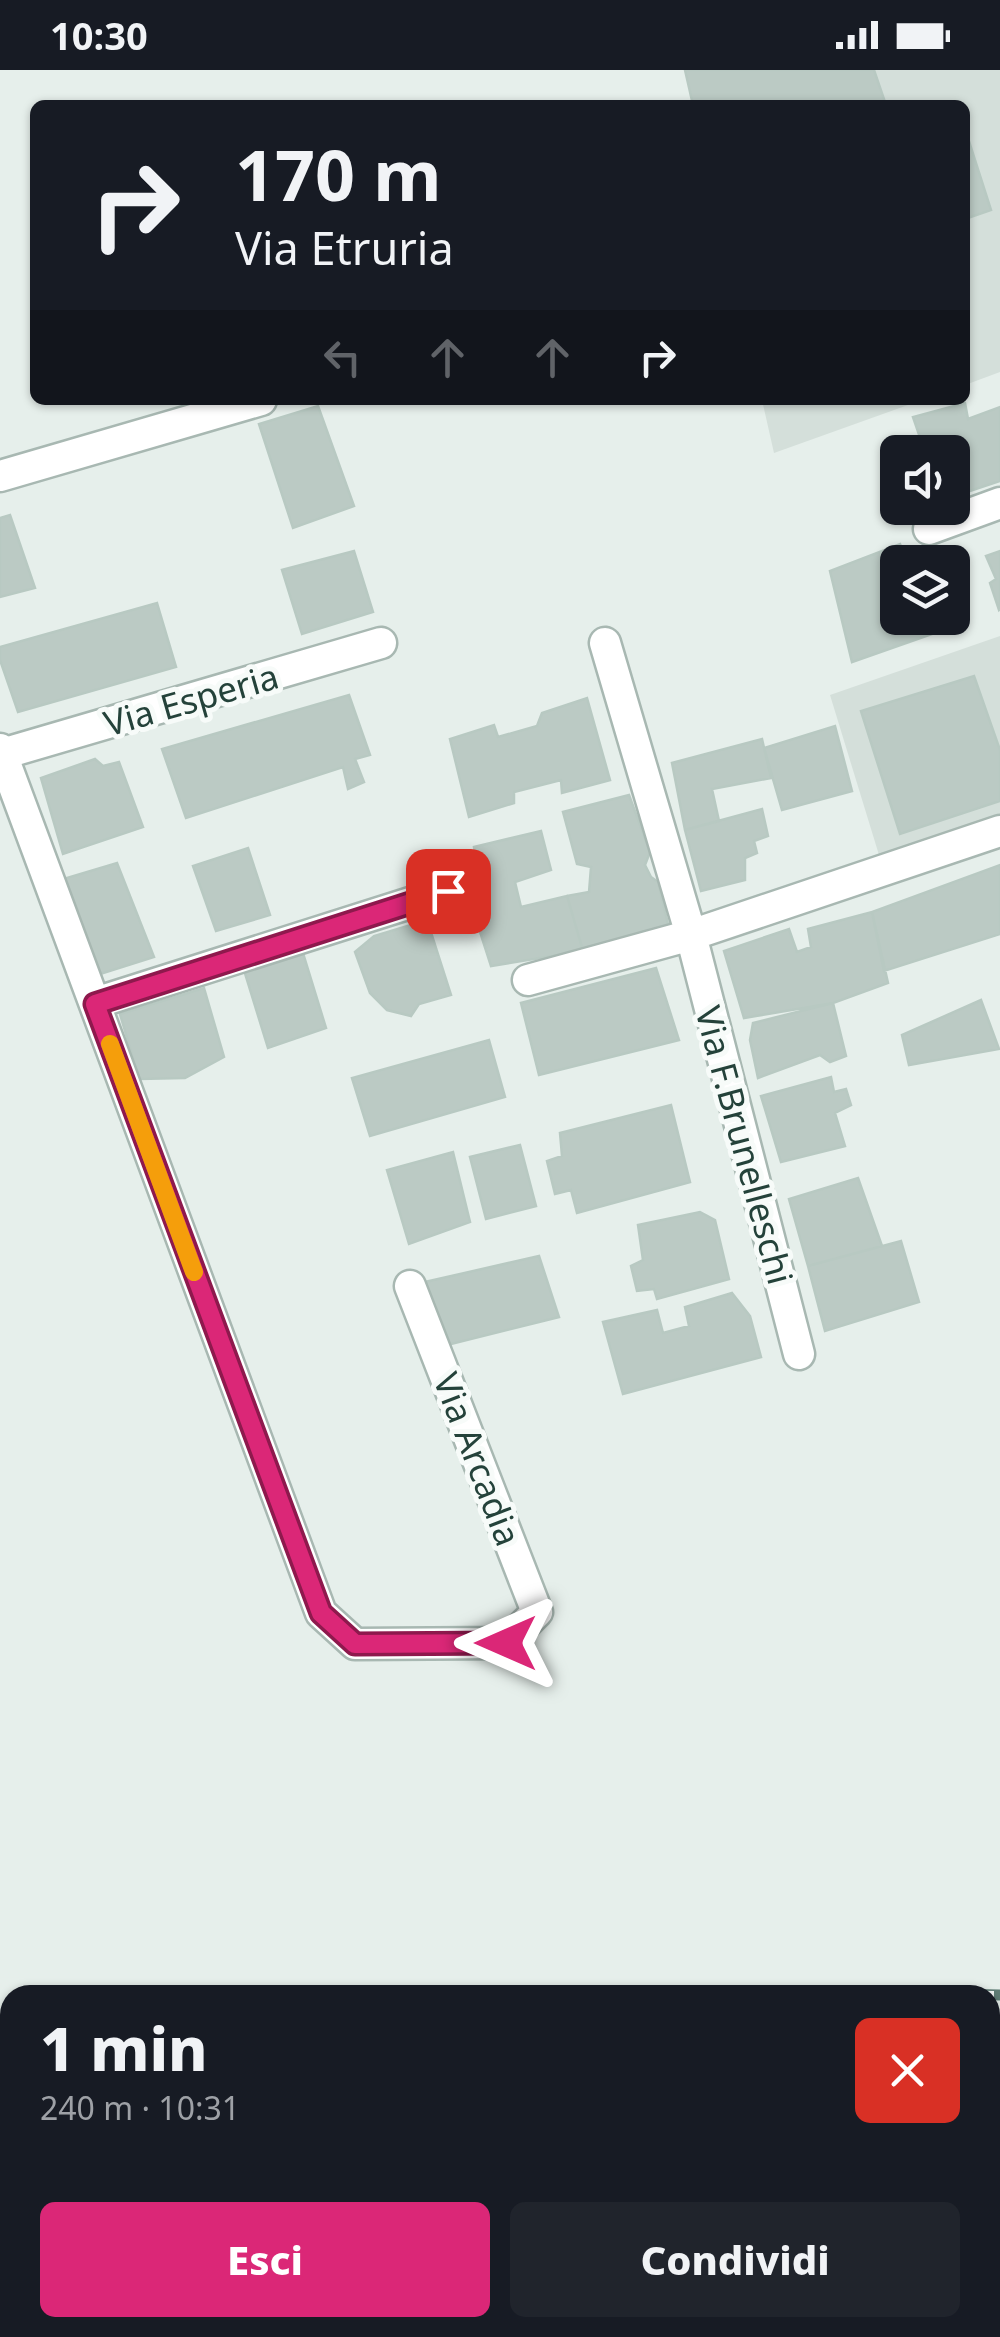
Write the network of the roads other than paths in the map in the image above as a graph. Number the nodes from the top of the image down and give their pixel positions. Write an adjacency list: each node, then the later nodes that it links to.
1 (243, 405): 2 (street)
2 (0, 476)
3 (1000, 503): 4 (street)
4 (929, 529)
5 (605, 643): 10 (street, Via F.Brunelleschi)
6 (381, 644): 7 (street, Via Esperia)
7 (1, 752): 12 (street, Via Arcadia)
8 (1000, 831): 10 (street)
9 (448, 891): 12 (street)
10 (691, 935): 11 (street); 14 (street, Via F.Brunelleschi)
11 (528, 980)
12 (95, 1004): 13 (street, Via Arcadia)
13 (410, 1286)
14 (799, 1354)

